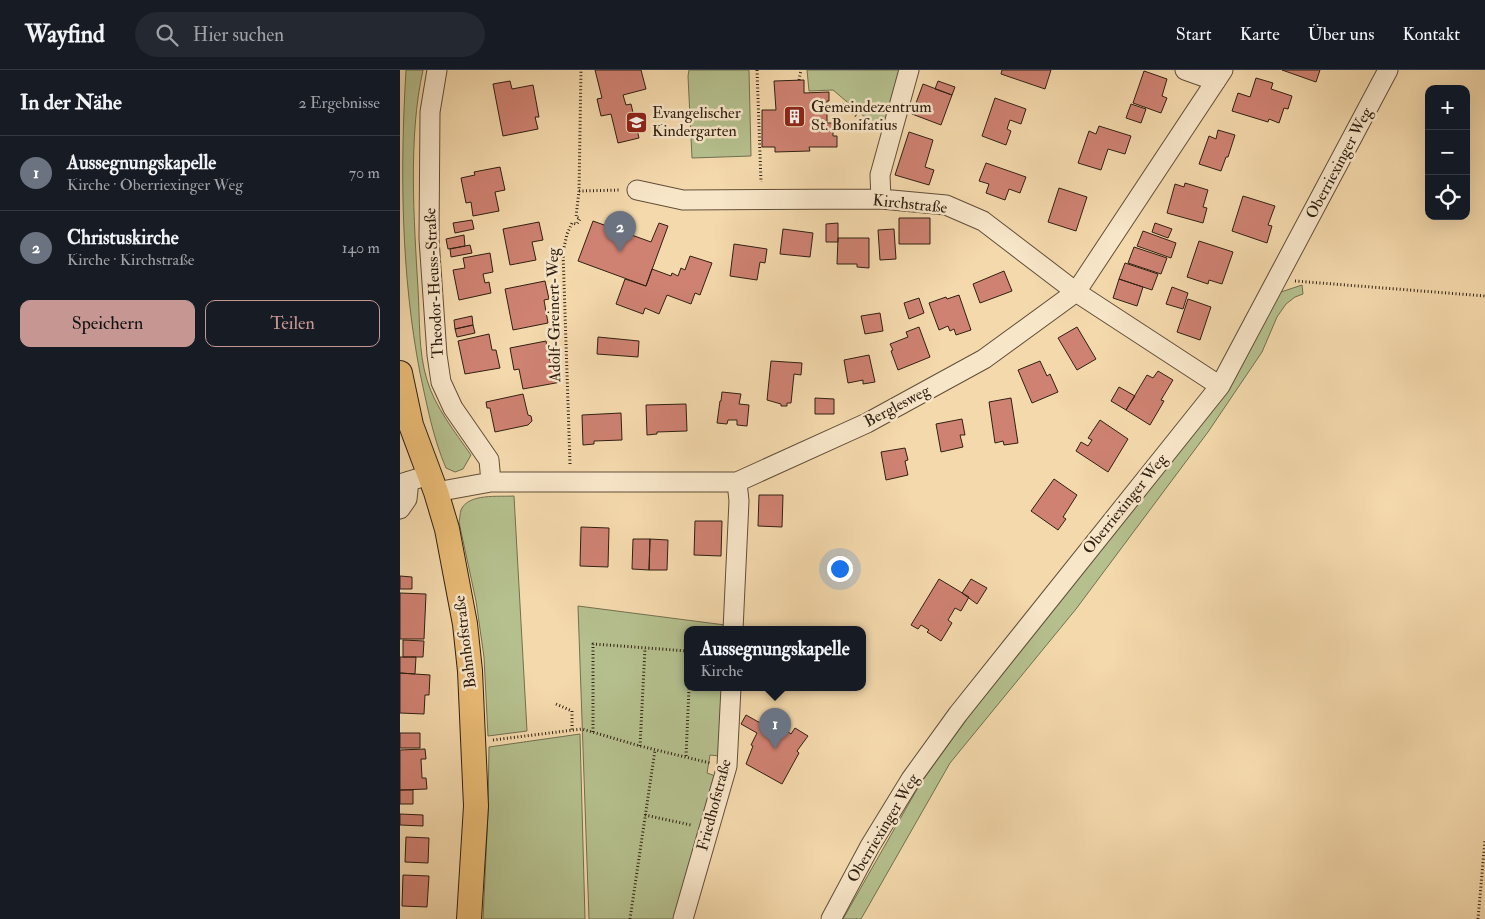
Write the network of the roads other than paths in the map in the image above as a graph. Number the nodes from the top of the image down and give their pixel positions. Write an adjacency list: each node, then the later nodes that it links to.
1 (437, 70): 11 (street, Theodor-Heuss-Straße)
2 (909, 70): 7 (street)
3 (1185, 70): 5 (street)
4 (1388, 70): 10 (street, Oberriexinger Weg)
5 (1219, 75): 8 (street, Berglesweg)
6 (637, 190): 7 (street, Kirchstraße)
7 (881, 199): 8 (street, Kirchstraße)
8 (1076, 292): 10 (street, Kirchstraße); 12 (street, Berglesweg)
9 (400, 373): 13 (main road, Bahnhofstraße)
10 (1220, 386): 19 (street, Oberriexinger Weg)
11 (491, 482): 12 (street, Berglesweg); 13 (street, Berglesweg)
12 (737, 482): 15 (street)
13 (419, 483): 14 (street); 17 (main road, Bahnhofstraße)
14 (400, 510)
15 (733, 626)
16 (731, 691): 18 (street, Friedhofstraße)
17 (469, 919)
18 (683, 919)
19 (830, 919)

